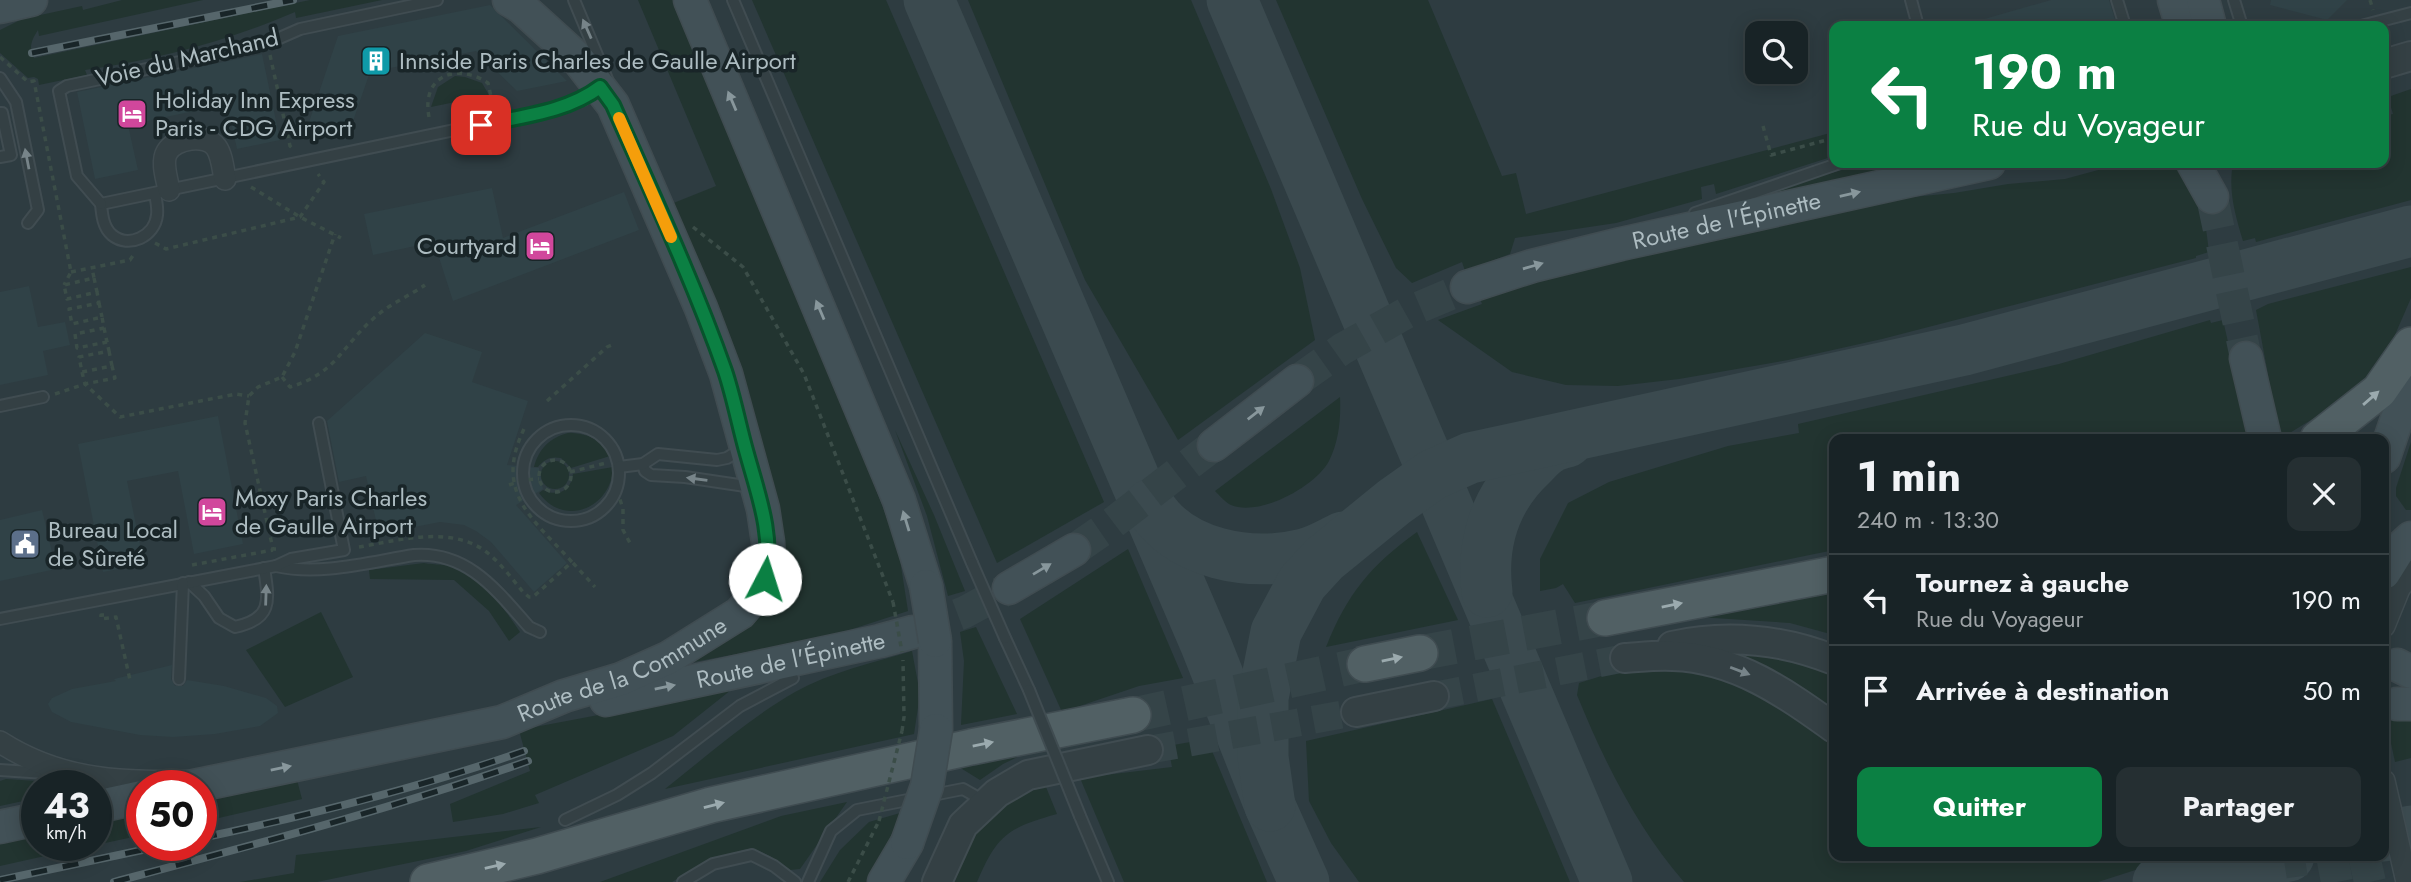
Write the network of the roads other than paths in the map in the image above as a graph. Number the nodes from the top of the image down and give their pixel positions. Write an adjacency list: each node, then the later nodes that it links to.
1 (31, 0): 12 (main road); 20 (street)
2 (437, 0): 35 (lane, Voie du Marchand)
3 (574, 0): 24 (lane, one-way to 3)
4 (690, 0): 67 (main road, one-way to 4, bridge)
5 (733, 0): 95 (lane, bridge)
6 (1911, 0): 14 (lane)
7 (2118, 0): 15 (lane)
8 (2174, 0): 16 (main road)
9 (2203, 0): 17 (main road)
10 (2234, 0): 18 (lane)
11 (521, 4): 24 (main road, Route de la Commune)
12 (0, 7)
13 (2411, 13): 19 (lane)
14 (1917, 21)
15 (2124, 21)
16 (2180, 21)
17 (2209, 21)
18 (2240, 21)
19 (2380, 21)
20 (0, 24)
21 (2411, 56): 22 (street)
22 (2389, 63)
23 (0, 78): 36 (lane, one-way to 23)
24 (607, 96): 32 (lane); 50 (main road, Route de la Commune)
25 (0, 113): 26 (lane)
26 (0, 157)
27 (1829, 167): 37 (lane)
28 (1966, 168): 37 (main road, Route de l'Épinette, one-way to 28)
29 (2196, 168): 34 (main road)
30 (2205, 168): 34 (main road)
31 (2217, 168): 34 (main road)
32 (225, 179): 33 (lane); 33 (street)
33 (162, 192): 35 (lane); 35 (lane)
34 (2212, 197)
35 (100, 204)
36 (28, 223)
37 (1621, 244): 38 (main road, Route de l'Épinette, one-way to 37)
38 (1467, 287)
39 (2411, 345): 47 (main road, one-way to 39)
40 (2246, 358): 46 (main road)
41 (2411, 378): 48 (main road)
42 (1297, 381): 49 (main road, one-way to 42)
43 (44, 397): 44 (lane)
44 (0, 406)
45 (319, 423): 57 (lane)
46 (2264, 434)
47 (2324, 434)
48 (2389, 442)
49 (1214, 445)
50 (745, 446): 51 (lane); 53 (main road, Route de la Commune)
51 (643, 464): 52 (lane); 53 (lane, one-way to 51)
52 (620, 467): 52 (lane)
53 (756, 488): 76 (main road, Route de la Commune)
54 (2411, 538): 56 (main road)
55 (1074, 550): 62 (main road, one-way to 55)
56 (2389, 565)
57 (276, 566): 58 (lane); 66 (lane)
58 (264, 568): 61 (lane); 61 (lane, one-way to 58)
59 (2411, 571): 63 (street)
60 (1829, 575): 64 (main road, one-way to 60)
61 (186, 583): 65 (lane); 72 (lane)
62 (1009, 588)
63 (2389, 614)
64 (1605, 618)
65 (0, 620)
66 (540, 632)
67 (924, 636): 76 (main road, Route de l'Épinette, one-way to 67); 93 (main road, bridge)
68 (1420, 653): 70 (main road, one-way to 68)
69 (1829, 658): 77 (street, one-way to 77)
70 (1365, 664)
71 (793, 678): 86 (lane)
72 (179, 679)
73 (1434, 696): 74 (street)
74 (1356, 712)
75 (1133, 715): 89 (main road, one-way to 75)
76 (502, 722): 82 (main road, Route de la Commune, one-way to 76)
77 (1829, 724)
78 (0, 743): 80 (street)
79 (1148, 750): 84 (street)
80 (54, 769): 81 (lane); 83 (street)
81 (0, 770)
82 (217, 781)
83 (126, 782)
84 (986, 803): 92 (lane); 94 (street)
85 (2389, 803): 96 (street)
86 (565, 820)
87 (21, 822): 88 (main road)
88 (0, 827)
89 (428, 882)
90 (683, 882): 91 (lane)
91 (795, 882)
92 (808, 882)
93 (884, 882)
94 (937, 882)
95 (1108, 882)
96 (2407, 882)

